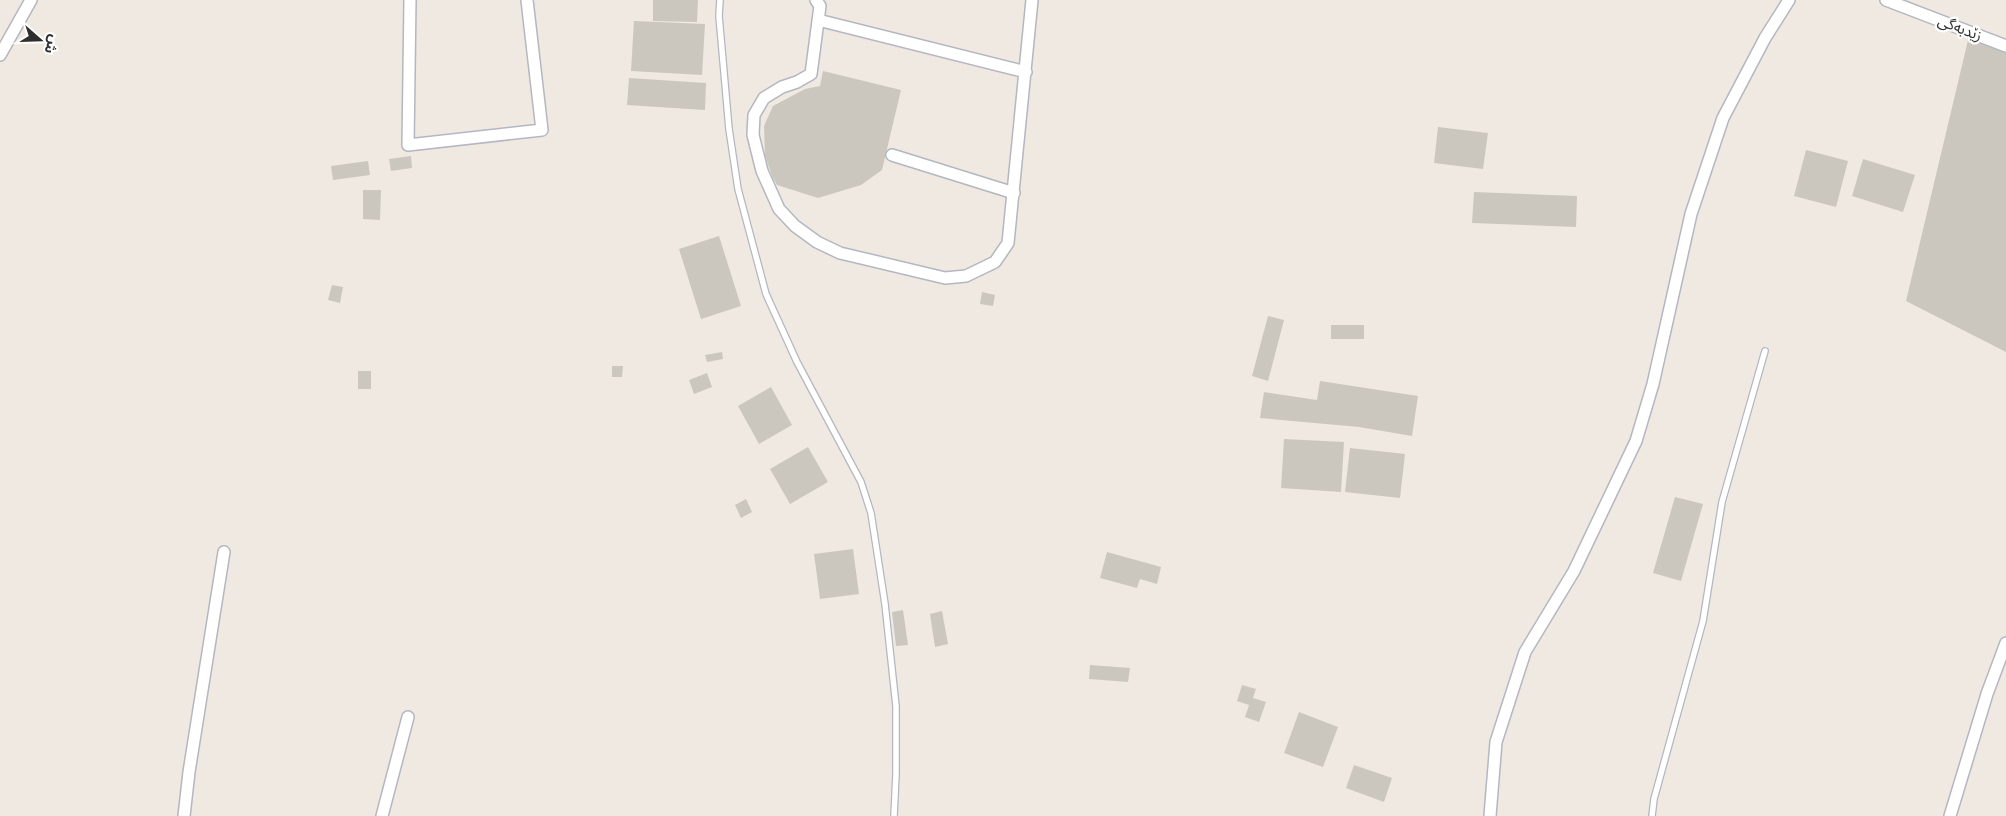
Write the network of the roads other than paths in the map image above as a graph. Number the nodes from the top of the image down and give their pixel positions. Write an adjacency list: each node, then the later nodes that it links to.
1 (31, 0): 11 (street)
2 (410, 0): 3 (street)
3 (527, 0)
4 (720, 0): 21 (lane)
5 (816, 0): 9 (street)
6 (1032, 0): 12 (street)
7 (1789, 0): 22 (street)
8 (1886, 0): 10 (street, زێدبەگی)
9 (818, 20): 12 (street); 14 (street)
10 (2006, 46)
11 (0, 55)
12 (1026, 72): 14 (street)
13 (892, 155): 14 (street)
14 (1014, 192)
15 (1765, 351): 23 (lane)
16 (224, 552): 19 (street)
17 (2006, 643): 24 (street)
18 (408, 718): 20 (street)
19 (184, 816)
20 (382, 816)
21 (894, 816)
22 (1490, 816)
23 (1652, 816)
24 (1950, 816)

